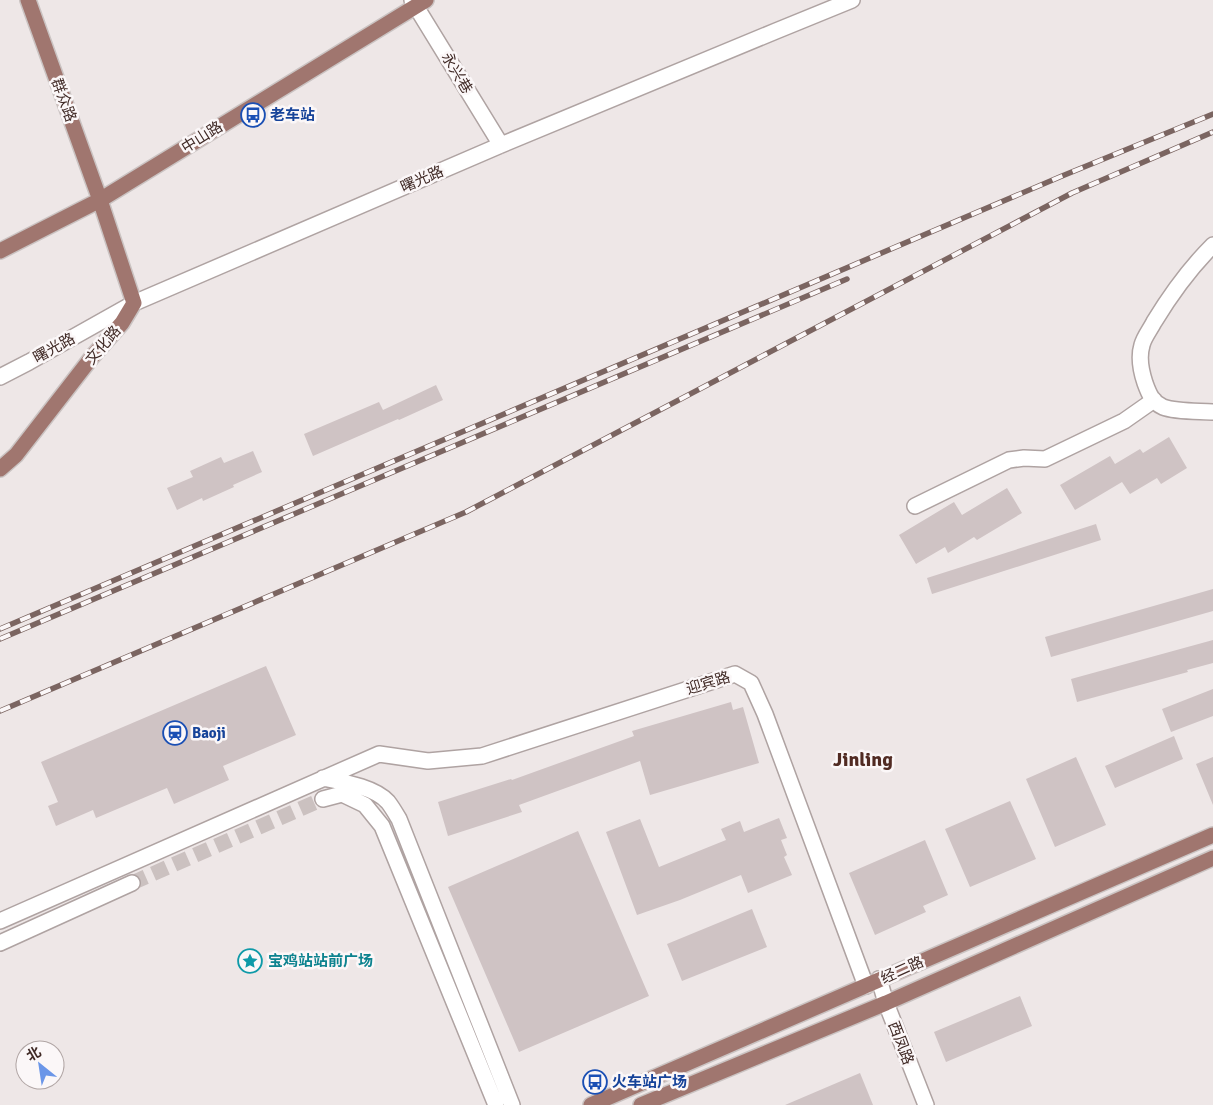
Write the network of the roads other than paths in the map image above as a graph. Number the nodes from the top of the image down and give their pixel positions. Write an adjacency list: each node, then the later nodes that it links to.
1 (28, 0): 5 (main road, 群众路)
2 (852, 0): 4 (street, 曙光路)
3 (418, 2): 4 (street, 永兴巷); 5 (main road, 中山路)
4 (502, 145): 8 (street, 曙光路)
5 (100, 200): 7 (main road, 中山路); 8 (main road)
6 (1213, 245): 10 (street)
7 (0, 251)
8 (134, 303): 9 (street, 曙光路); 12 (main road, 文化路)
9 (0, 377)
10 (1154, 400): 11 (street); 13 (street)
11 (1213, 412)
12 (0, 470)
13 (915, 506)
14 (323, 778): 19 (street); 21 (street, 迎宾路); 24 (street)
15 (323, 799): 23 (street)
16 (1213, 835): 21 (main road, 经二路)
17 (1213, 858): 22 (main road, 经二路)
18 (132, 883): 20 (street)
19 (0, 921)
20 (0, 943)
21 (872, 983): 22 (street, 西凤路); 25 (main road, 经二路)
22 (886, 1004): 26 (main road, 经二路); 27 (street, 西凤路)
23 (496, 1105)
24 (512, 1105)
25 (591, 1105)
26 (641, 1105)
27 (926, 1105)

